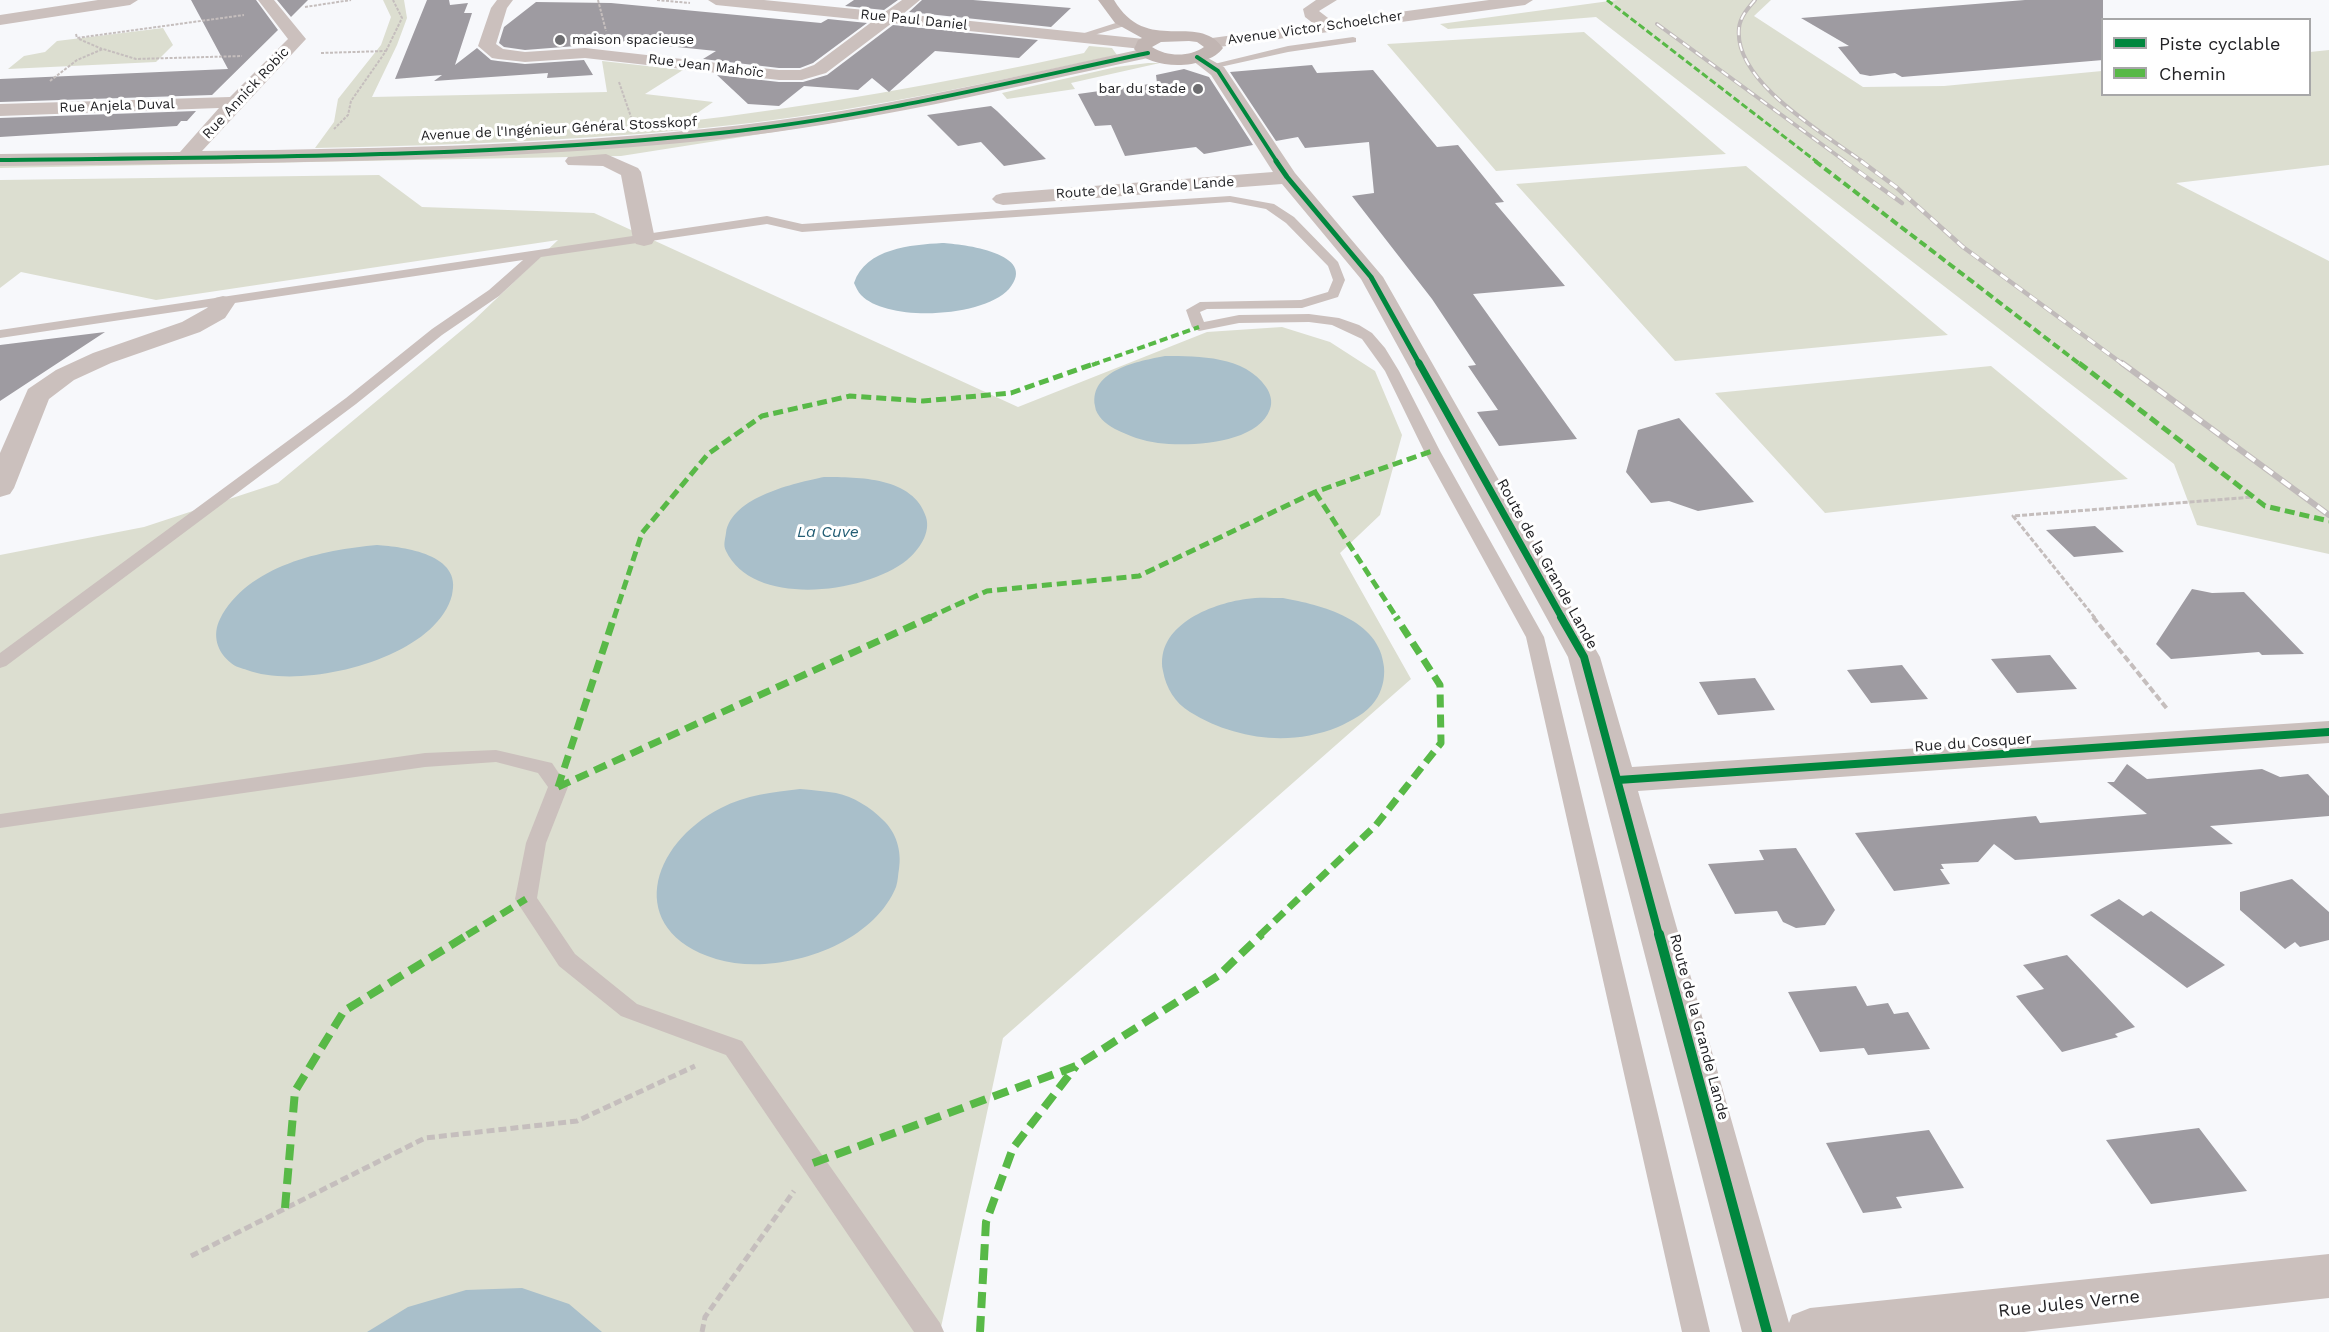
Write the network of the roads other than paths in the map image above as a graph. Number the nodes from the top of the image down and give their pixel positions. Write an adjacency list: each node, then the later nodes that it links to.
1 (130, 0): 10 (street)
2 (505, 0): 9 (street, Rue Jean Mahoïc)
3 (716, 0): 9 (street, Rue Paul Daniel)
4 (912, 0): 9 (street)
5 (1106, 0): 11 (street)
6 (1329, 0): 12 (street)
7 (1526, 0): 12 (street, Avenue Victor Schoelcher)
8 (270, 6): 17 (street, Rue Annick Robic)
9 (888, 18): 13 (street, Rue Paul Daniel)
10 (0, 20)
11 (1125, 24): 13 (lane, Rue Paul Daniel); 15 (street)
12 (1327, 26): 16 (street, Avenue Victor Schoelcher)
13 (1077, 37): 15 (street, Rue Paul Daniel)
14 (1353, 40): 16 (lane)
15 (1150, 45): 16 (street); 19 (street, Avenue de l'Ingénieur Général Stosskopf)
16 (1206, 55): 22 (street, Route de la Grande Lande)
17 (235, 102): 18 (street, Rue Anjela Duval); 19 (street, Rue Annick Robic)
18 (0, 110)
19 (186, 157): 20 (street, Avenue de l'Ingénieur Général Stosskopf)
20 (0, 160)
21 (0, 172): 24 (street)
22 (1287, 177): 23 (street, Route de la Grande Lande); 31 (street, Route de la Grande Lande)
23 (1003, 199)
24 (644, 239): 25 (lane); 35 (lane)
25 (536, 255): 26 (lane); 29 (lane)
26 (223, 303): 27 (lane); 28 (street)
27 (0, 334)
28 (0, 488)
29 (0, 662)
30 (2329, 732): 31 (street, Rue du Cosquer)
31 (1618, 780): 36 (street, Route de la Grande Lande)
32 (0, 821): 34 (lane)
33 (2329, 1276): 37 (street, Rue Jules Verne)
34 (930, 1332)
35 (1696, 1332)
36 (1767, 1332)
37 (1810, 1332)

